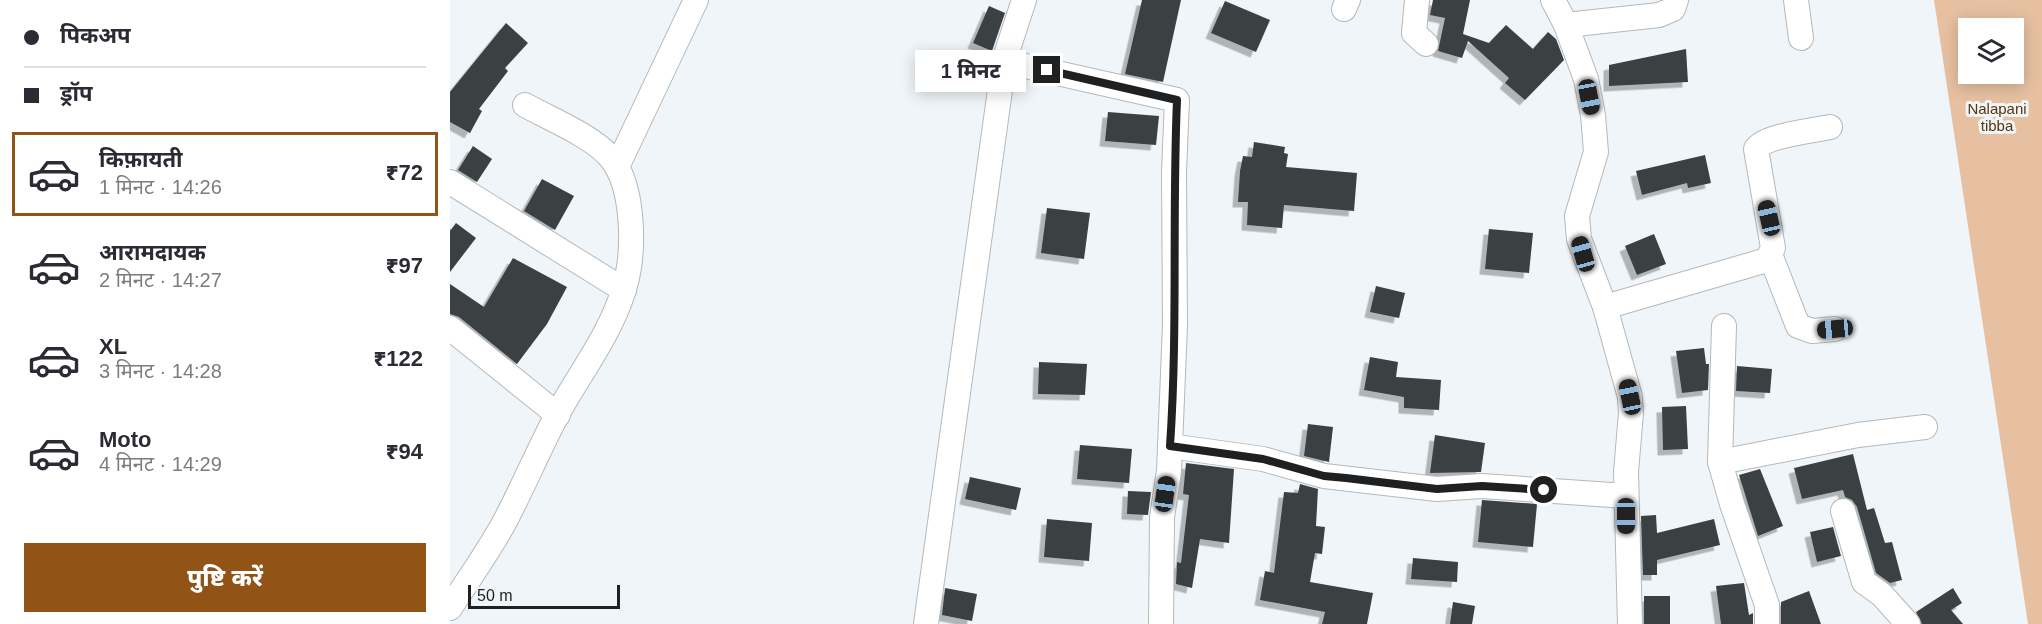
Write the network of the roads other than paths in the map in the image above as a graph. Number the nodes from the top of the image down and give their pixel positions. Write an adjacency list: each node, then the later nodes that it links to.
1 (696, 0): 13 (street)
2 (1024, 0): 10 (street)
3 (1417, 0): 9 (street)
4 (1553, 0): 7 (street)
5 (1676, 0): 7 (street)
6 (1796, 0): 8 (street)
7 (1566, 25): 17 (street)
8 (1801, 38)
9 (1426, 44)
10 (1004, 61): 23 (street); 29 (street)
11 (525, 105): 13 (street)
12 (1830, 127): 15 (street)
13 (617, 167): 16 (street)
14 (450, 182): 16 (street)
15 (1771, 257): 17 (street); 19 (street)
16 (624, 290): 21 (street)
17 (1605, 307): 25 (street)
18 (1724, 326): 24 (street)
19 (1835, 329)
20 (453, 336): 21 (street)
21 (558, 415): 27 (street)
22 (1925, 427): 24 (street)
23 (1170, 446): 25 (street); 30 (street)
24 (1720, 462): 32 (street)
25 (1626, 496): 31 (street)
26 (1843, 512): 33 (street)
27 (457, 580): 28 (street)
28 (450, 608)
29 (926, 624)
30 (1161, 624)
31 (1630, 624)
32 (1767, 624)
33 (1908, 624)

